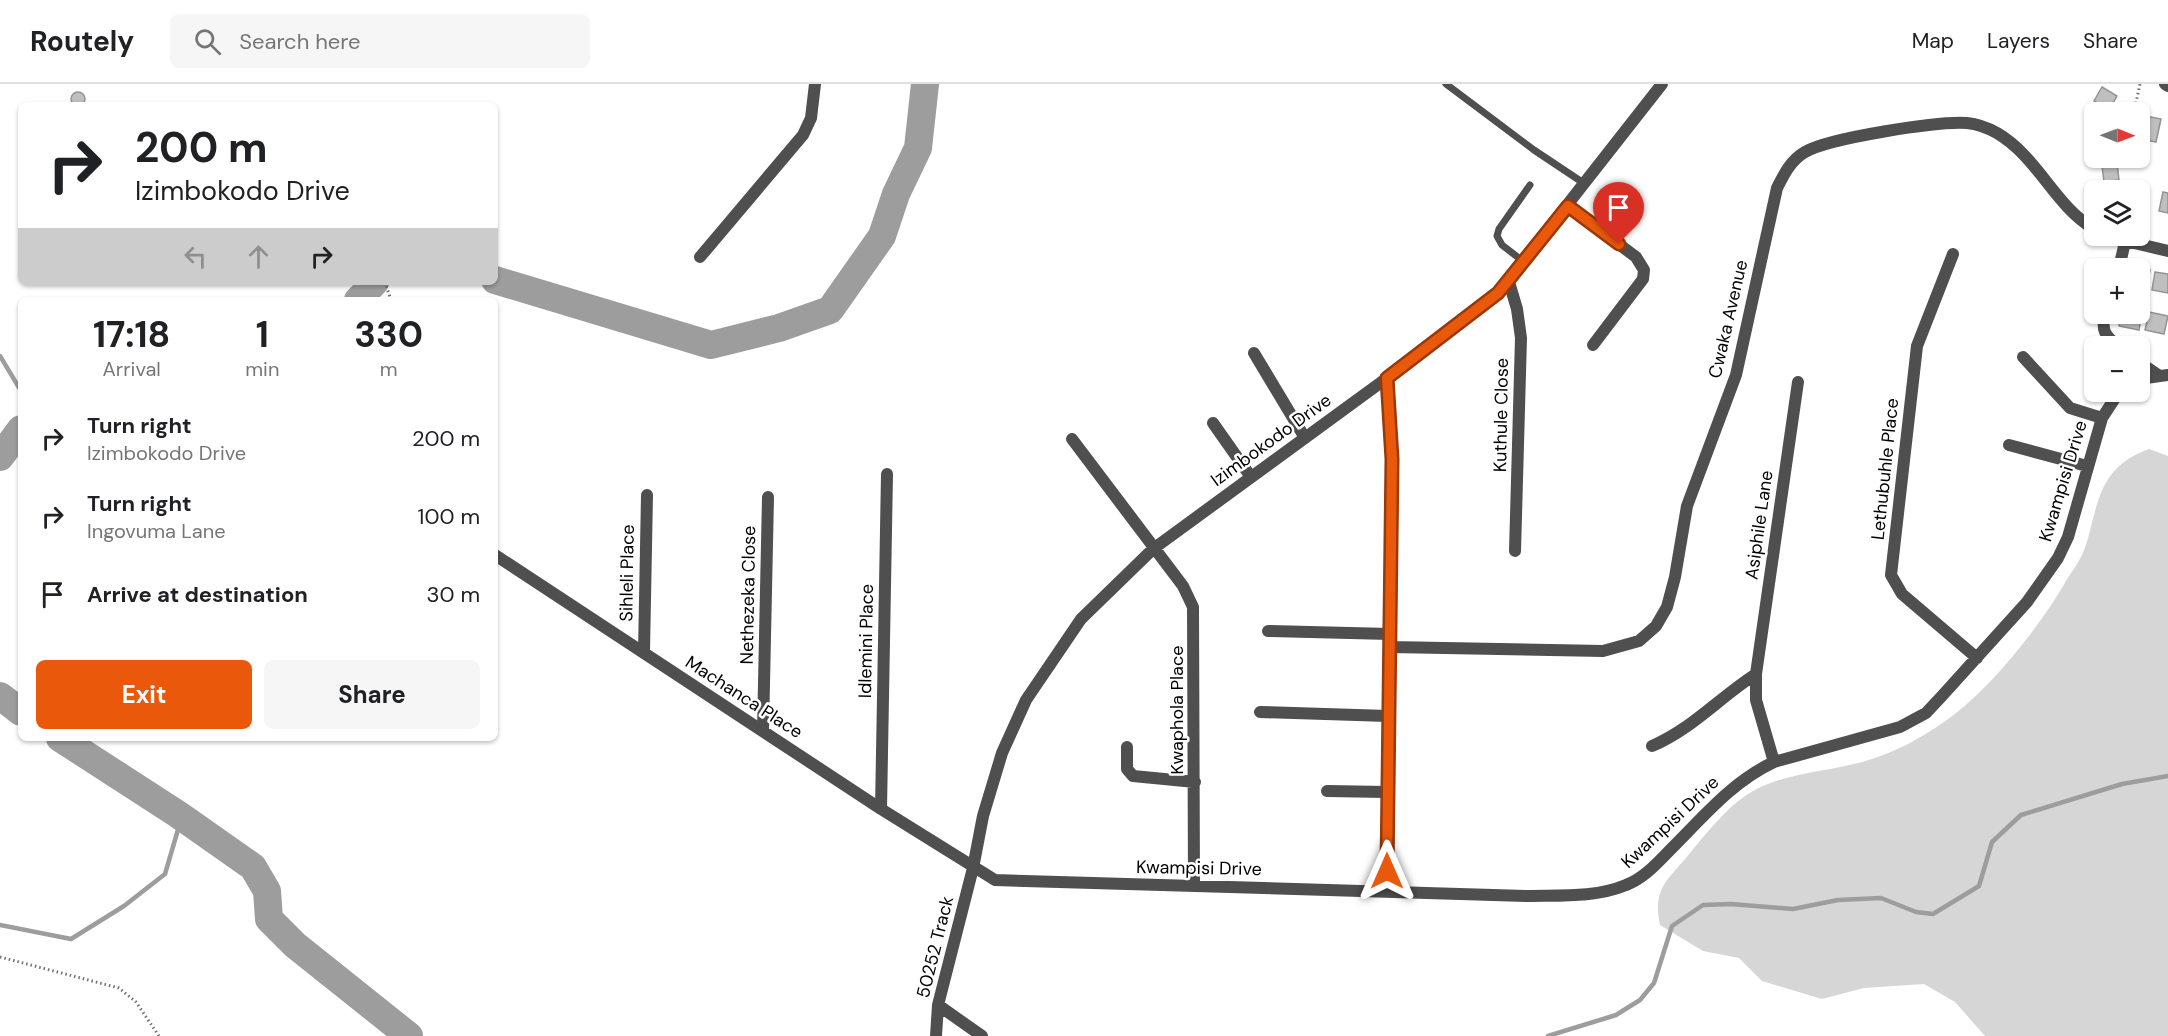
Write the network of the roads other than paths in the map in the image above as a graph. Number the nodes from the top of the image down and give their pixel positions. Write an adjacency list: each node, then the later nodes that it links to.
1 (815, 84): 11 (street)
2 (1446, 84): 4 (lane)
3 (1662, 84): 4 (street, Izimbokodo Drive)
4 (1585, 184): 6 (street, Izimbokodo Drive)
5 (1530, 185): 12 (lane)
6 (1568, 206): 12 (street, Izimbokodo Drive); 14 (street)
7 (2084, 222): 35 (street, Cwaka Avenue)
8 (2144, 246): 9 (street)
9 (2168, 251)
10 (1953, 254): 37 (street, Lethubuhle Place)
11 (700, 257)
12 (1524, 262): 13 (street, Izimbokodo Drive)
13 (1509, 282): 17 (street, Izimbokodo Drive); 31 (street, Kuthule Close)
14 (1593, 345)
15 (1254, 353): 22 (street)
16 (2024, 357): 20 (street)
17 (1387, 378): 22 (street, Izimbokodo Drive); 34 (street)
18 (1798, 382): 38 (street, Asiphile Lane)
19 (2112, 402): 20 (street, Kwampisi Drive)
20 (2102, 418): 25 (street, Kwampisi Drive)
21 (1212, 423): 27 (street)
22 (1305, 438): 27 (street, Izimbokodo Drive)
23 (1072, 439): 30 (street, Kwaphola Place)
24 (2008, 445): 25 (street)
25 (2087, 466): 37 (street, Kwampisi Drive)
26 (887, 474): 48 (street, Idlemini Place)
27 (1251, 477): 30 (street, Izimbokodo Drive)
28 (647, 495): 36 (street, Sihleli Place)
29 (768, 497): 41 (street, Nethezeka Close)
30 (1153, 549): 45 (street, Kwaphola Place); 49 (street, Izimbokodo Drive)
31 (1515, 551)
32 (498, 557): 36 (street, Machanca Place)
33 (1268, 632): 34 (street)
34 (1390, 634): 35 (street)
35 (1390, 647): 40 (street)
36 (644, 652): 41 (street, Machanca Place)
37 (1977, 658): 44 (street, Kwampisi Drive)
38 (1756, 674): 42 (street); 44 (street, Asiphile Lane)
39 (1260, 712): 40 (street)
40 (1388, 716): 47 (street)
41 (763, 730): 48 (street, Machanca Place)
42 (1652, 746)
43 (1127, 747): 45 (street)
44 (1774, 762): 51 (street, Kwampisi Drive)
45 (1195, 782): 50 (street, Kwaphola Place)
46 (1327, 790): 47 (street)
47 (1386, 792): 51 (street)
48 (880, 809): 49 (street, Machanca Place)
49 (973, 868): 50 (street, Kwampisi Drive); 52 (street, 50252 Track)
50 (1194, 885): 51 (street, Kwampisi Drive)
51 (1387, 891)
52 (939, 1005): 53 (street, 50252 Track); 54 (street)
53 (936, 1036)
54 (982, 1036)

